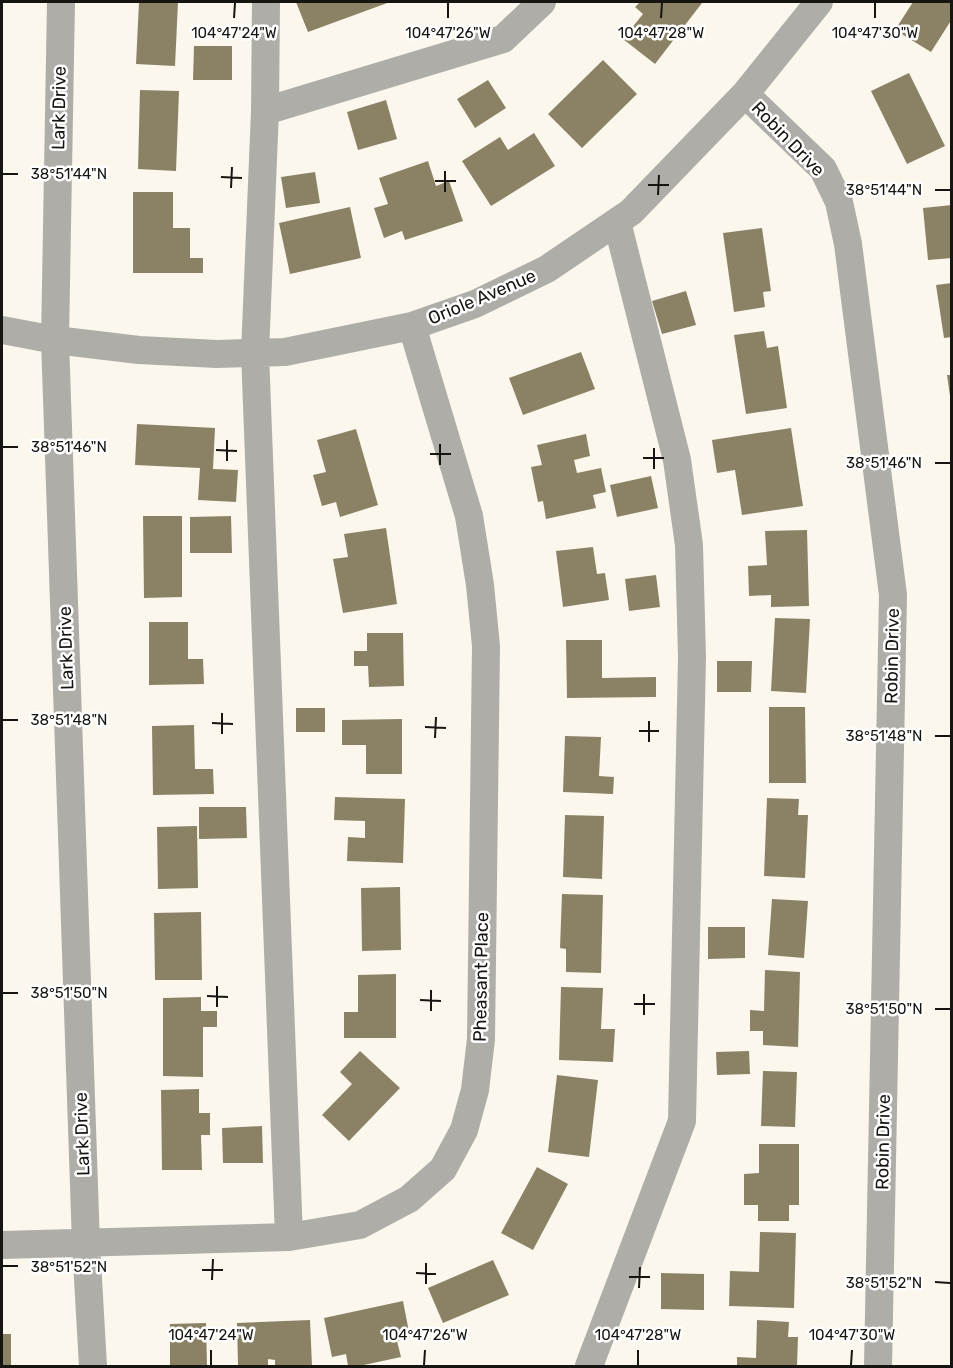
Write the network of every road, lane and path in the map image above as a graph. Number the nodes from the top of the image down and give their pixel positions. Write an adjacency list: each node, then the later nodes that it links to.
1 (61, 2): 10 (street, Lark Drive)
2 (266, 2): 6 (street)
3 (542, 2): 6 (street)
4 (819, 2): 5 (street, Oriole Avenue)
5 (745, 94): 7 (street, Oriole Avenue); 17 (street, Robin Drive)
6 (265, 111): 11 (street)
7 (617, 222): 8 (street, Oriole Avenue); 16 (street)
8 (412, 326): 11 (street, Oriole Avenue); 12 (street, Pheasant Place)
9 (2, 330): 10 (street, Oriole Avenue)
10 (55, 340): 11 (street, Oriole Avenue); 13 (street, Lark Drive)
11 (255, 353): 12 (street)
12 (289, 1237): 13 (street, Pheasant Place)
13 (86, 1244): 14 (street, Pheasant Place); 15 (street, Lark Drive)
14 (2, 1245)
15 (93, 1366)
16 (589, 1366)
17 (878, 1366)

